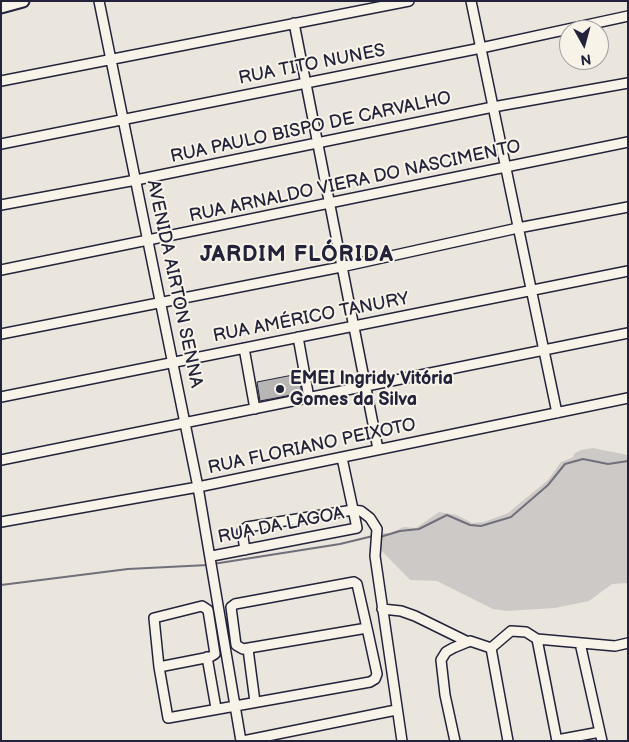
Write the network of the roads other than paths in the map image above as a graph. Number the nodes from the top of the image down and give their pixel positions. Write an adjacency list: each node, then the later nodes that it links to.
1 (23, 1): 5 (main road)
2 (99, 1): 9 (street, AVENIDA AIRTON SENNA)
3 (409, 1): 7 (street)
4 (471, 1): 8 (street)
5 (1, 7)
6 (628, 16): 8 (street, RUA TITO NUNES)
7 (294, 23): 9 (street); 11 (street)
8 (481, 48): 11 (street, RUA TITO NUNES); 13 (street)
9 (110, 60): 10 (street); 14 (street, AVENIDA AIRTON SENNA)
10 (1, 81)
11 (304, 83): 14 (street, RUA TITO NUNES); 17 (street)
12 (628, 83): 13 (street, RUA PAULO BISPO DE CARVALHO)
13 (492, 107): 17 (street, RUA PAULO BISPO DE CARVALHO); 18 (street)
14 (123, 120): 16 (street, RUA TITO NUNES); 19 (street, AVENIDA AIRTON SENNA)
15 (628, 142): 18 (street, RUA ARNALDO VIERA DO NASCIMENTO)
16 (1, 144)
17 (316, 144): 19 (street, RUA PAULO BISPO DE CARVALHO); 20 (street)
18 (506, 168): 20 (street, RUA ARNALDO VIERA DO NASCIMENTO); 23 (street)
19 (136, 180): 21 (street, RUA PAULO BISPO DE CARVALHO); 24 (street, AVENIDA AIRTON SENNA)
20 (328, 205): 24 (street, RUA ARNALDO VIERA DO NASCIMENTO); 25 (street)
21 (1, 206)
22 (628, 207): 23 (street)
23 (518, 228): 25 (street); 28 (street)
24 (148, 241): 26 (street, RUA ARNALDO VIERA DO NASCIMENTO); 29 (street, AVENIDA AIRTON SENNA)
25 (341, 267): 29 (street); 30 (street)
26 (1, 270)
27 (628, 271): 28 (street, RUA AMÉRICO TANURY)
28 (531, 290): 30 (street, RUA AMÉRICO TANURY); 35 (street)
29 (161, 301): 32 (street); 36 (street, AVENIDA AIRTON SENNA)
30 (352, 326): 33 (street, RUA AMÉRICO TANURY); 37 (street)
31 (628, 333): 35 (street)
32 (1, 334)
33 (298, 337): 34 (street, RUA AMÉRICO TANURY); 39 (street)
34 (244, 348): 36 (street, RUA AMÉRICO TANURY); 41 (street)
35 (544, 350): 37 (street); 42 (street)
36 (173, 362): 38 (street, RUA AMÉRICO TANURY); 43 (street, AVENIDA AIRTON SENNA)
37 (364, 386): 39 (street); 44 (street)
38 (1, 397)
39 (309, 398): 41 (street)
40 (628, 398): 42 (street, RUA FLORIANO PEIXOTO)
41 (255, 409): 43 (street)
42 (557, 413): 44 (street, RUA FLORIANO PEIXOTO)
43 (186, 423): 46 (street); 47 (street, AVENIDA AIRTON SENNA)
44 (378, 449): 45 (street, RUA FLORIANO PEIXOTO)
45 (342, 458): 47 (street, RUA FLORIANO PEIXOTO); 48 (street)
46 (1, 460)
47 (198, 487): 49 (street, RUA FLORIANO PEIXOTO); 51 (street, AVENIDA AIRTON SENNA)
48 (353, 510): 50 (street); 50 (street, RUA DA LAGOA); 52 (street)
49 (1, 522)
50 (245, 550): 51 (street, RUA DA LAGOA)
51 (212, 558): 63 (street, AVENIDA AIRTON SENNA)
52 (382, 609): 55 (street); 65 (street)
53 (367, 628): 59 (street); 59 (street); 62 (street)
54 (537, 639): 56 (street); 58 (street); 67 (street)
55 (468, 642): 58 (street); 70 (street)
56 (580, 643): 57 (street); 66 (street)
57 (628, 643)
58 (491, 648): 71 (street)
59 (248, 649): 62 (street)
60 (207, 657): 61 (street); 61 (street); 64 (street)
61 (159, 667): 64 (street)
62 (255, 702): 63 (street)
63 (235, 705): 64 (street); 68 (street, AVENIDA AIRTON SENNA)
64 (216, 708)
65 (396, 710): 68 (street); 69 (street)
66 (601, 736): 67 (street)
67 (557, 740)
68 (242, 741)
69 (402, 741)
70 (455, 741)
71 (508, 741)

